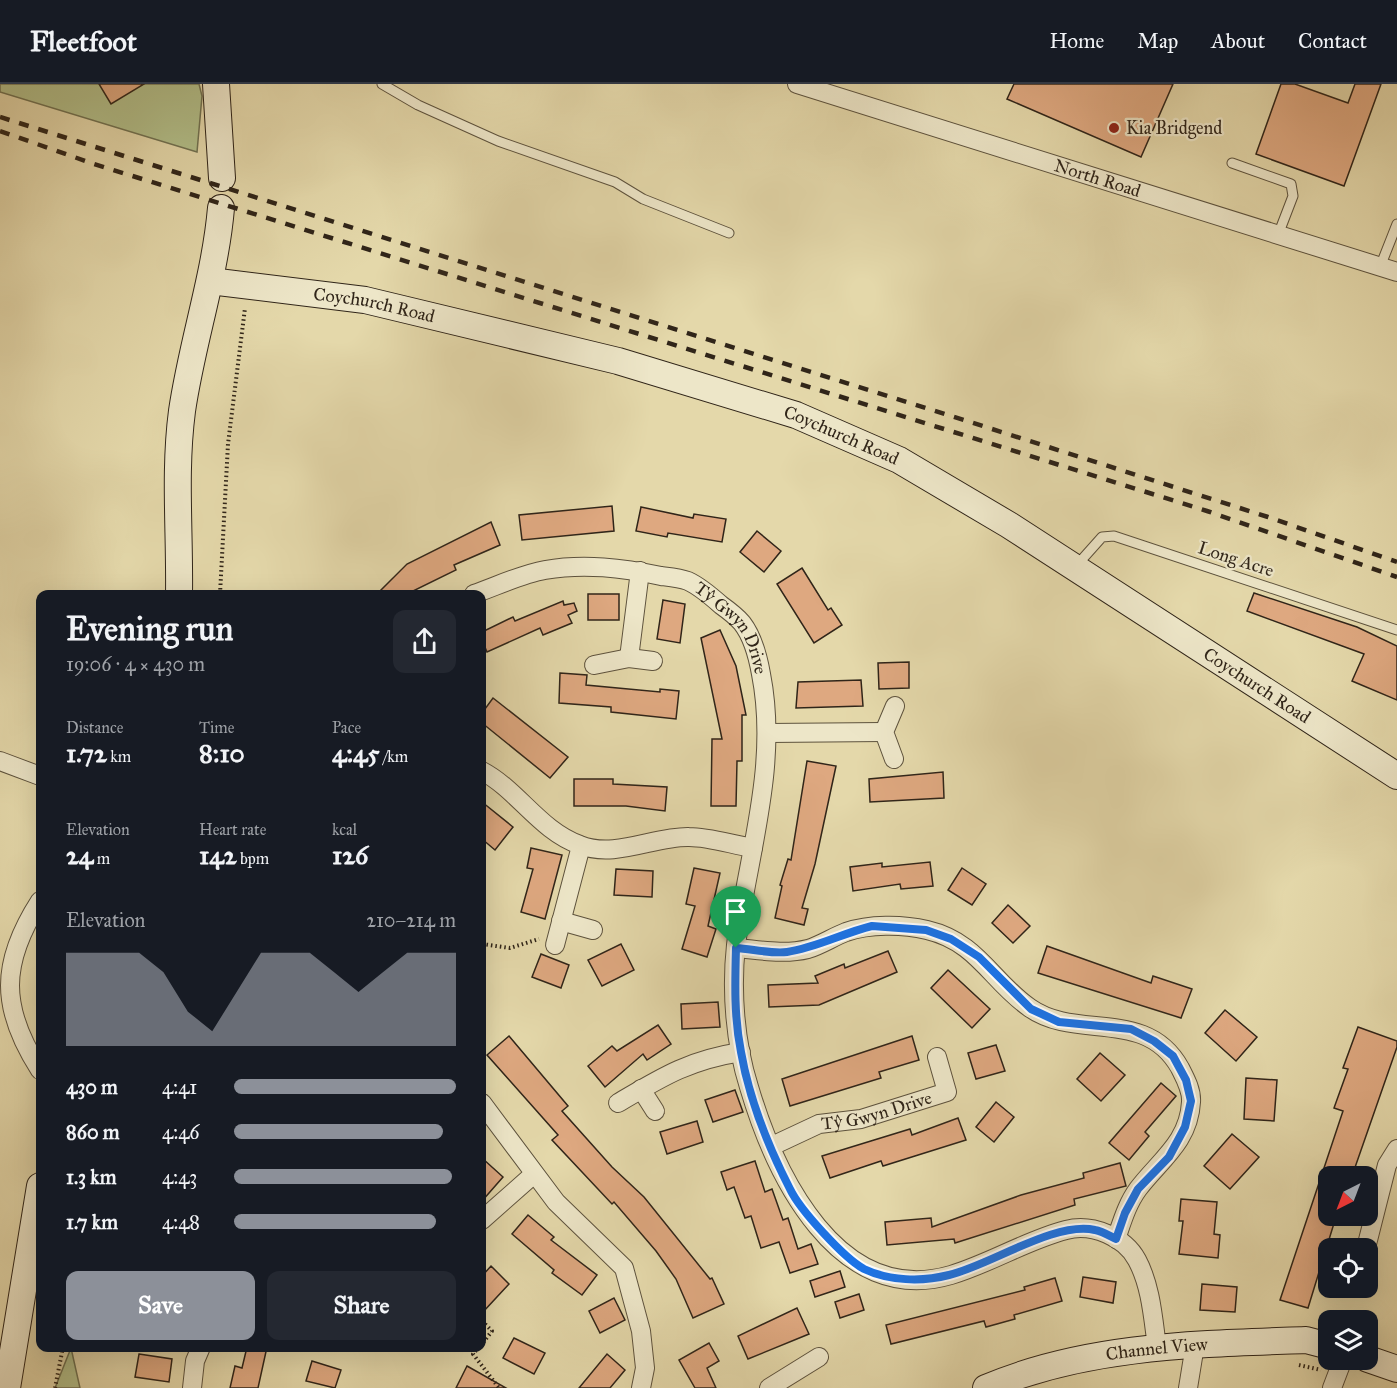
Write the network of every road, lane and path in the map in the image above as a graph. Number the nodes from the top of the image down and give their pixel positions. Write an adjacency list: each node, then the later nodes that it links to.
1 (216, 84): 5 (main road)
2 (382, 84): 8 (lane)
3 (797, 84): 9 (street, North Road)
4 (1232, 163): 9 (lane)
5 (222, 178)
6 (221, 208): 11 (main road)
7 (1397, 224): 10 (lane)
8 (729, 233)
9 (1278, 235): 10 (street, North Road)
10 (1388, 270)
11 (210, 281): 12 (main road, Coychurch Road); 15 (main road)
12 (248, 286): 13 (main road, Coychurch Road); 16 (path)
13 (1076, 567): 18 (lane, Long Acre); 29 (main road, Coychurch Road)
14 (640, 571): 17 (street, Tŷ Gwyn Drive); 19 (street); 24 (street, Tŷ Gwyn Drive)
15 (179, 590)
16 (220, 590)
17 (485, 590)
18 (1397, 630)
19 (629, 658): 20 (street); 21 (street)
20 (652, 662)
21 (594, 665)
22 (895, 706): 23 (street)
23 (884, 732): 24 (street); 25 (street)
24 (768, 733): 31 (street, Tŷ Gwyn Drive)
25 (894, 759)
26 (0, 761): 27 (street)
27 (36, 774)
28 (486, 774): 30 (street)
29 (1397, 776)
30 (581, 846): 31 (street); 34 (street)
31 (753, 848): 36 (street, Tŷ Gwyn Drive)
32 (36, 909): 39 (street)
33 (593, 930): 34 (street)
34 (558, 933): 35 (path)
35 (486, 945)
36 (736, 948): 37 (street, Tŷ Gwyn Drive); 50 (street)
37 (741, 1052): 40 (street); 44 (street, Tŷ Gwyn Drive)
38 (937, 1057): 44 (street, Tŷ Gwyn Drive)
39 (36, 1064)
40 (641, 1089): 41 (street); 43 (street)
41 (618, 1103)
42 (486, 1108): 46 (street)
43 (655, 1111)
44 (772, 1146): 50 (street, Tŷ Gwyn Drive)
45 (1397, 1149): 49 (street)
46 (534, 1174): 48 (street); 67 (street)
47 (36, 1210): 63 (main road)
48 (486, 1216)
49 (1369, 1238)
50 (1116, 1239): 55 (street, Tŷ Gwyn Drive)
51 (486, 1326): 52 (path)
52 (486, 1338)
53 (1318, 1343): 54 (main road, Channel View)
54 (1195, 1345): 55 (main road, Channel View); 70 (street)
55 (1157, 1347): 69 (main road, Channel View)
56 (62, 1352): 64 (path)
57 (199, 1352): 65 (street)
58 (474, 1352): 66 (path)
59 (819, 1357): 68 (street)
60 (1378, 1362): 61 (main road)
61 (1397, 1369)
62 (1339, 1370): 71 (street)
63 (7, 1388)
64 (55, 1388)
65 (192, 1388)
66 (499, 1388)
67 (641, 1388)
68 (770, 1388)
69 (986, 1388)
70 (1188, 1388)
71 (1332, 1388)

